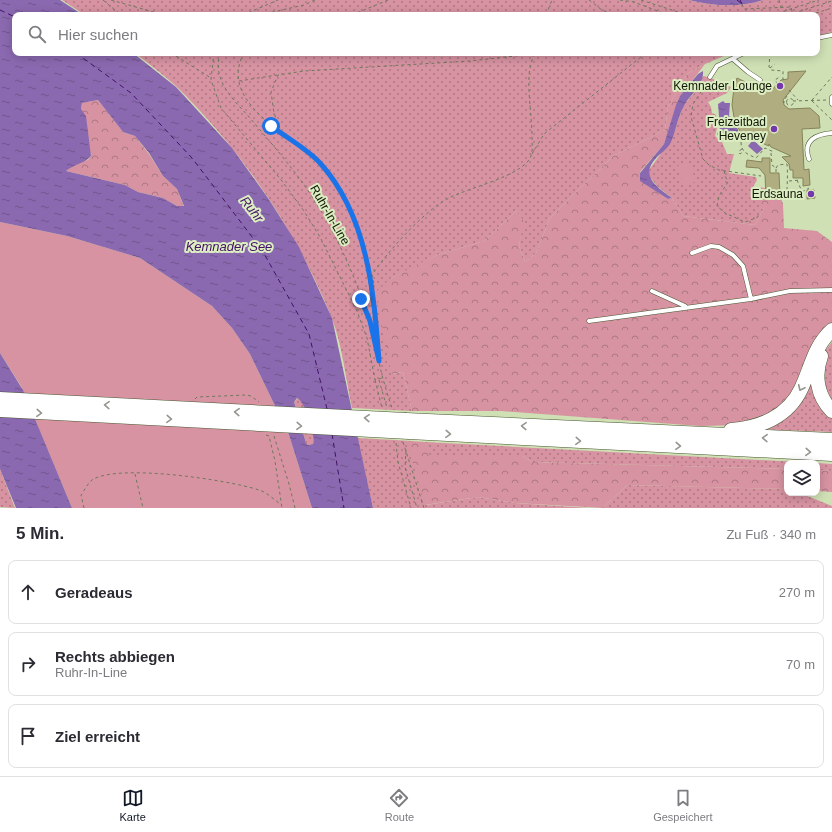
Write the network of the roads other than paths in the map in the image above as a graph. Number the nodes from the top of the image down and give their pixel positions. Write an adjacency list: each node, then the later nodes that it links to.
1 (832, 35): 2 (lane)
2 (820, 37)
3 (738, 56): 4 (lane)
4 (733, 59): 5 (lane); 6 (lane)
5 (710, 77)
6 (760, 80)
7 (832, 133): 8 (lane)
8 (809, 159)
9 (692, 253): 12 (lane)
10 (832, 290): 12 (lane)
11 (652, 291): 13 (lane)
12 (751, 299): 13 (lane)
13 (686, 306): 14 (lane)
14 (589, 320)
15 (832, 330): 21 (highway, one-way to 21)
16 (832, 339): 19 (highway)
17 (0, 399): 20 (highway, one-way to 17, bridge)
18 (0, 410): 20 (highway, one-way to 20, bridge)
19 (832, 411)
20 (403, 427): 21 (highway, one-way to 20); 23 (highway, one-way to 23)
21 (661, 433): 22 (highway, one-way to 21)
22 (832, 440)
23 (832, 454)

